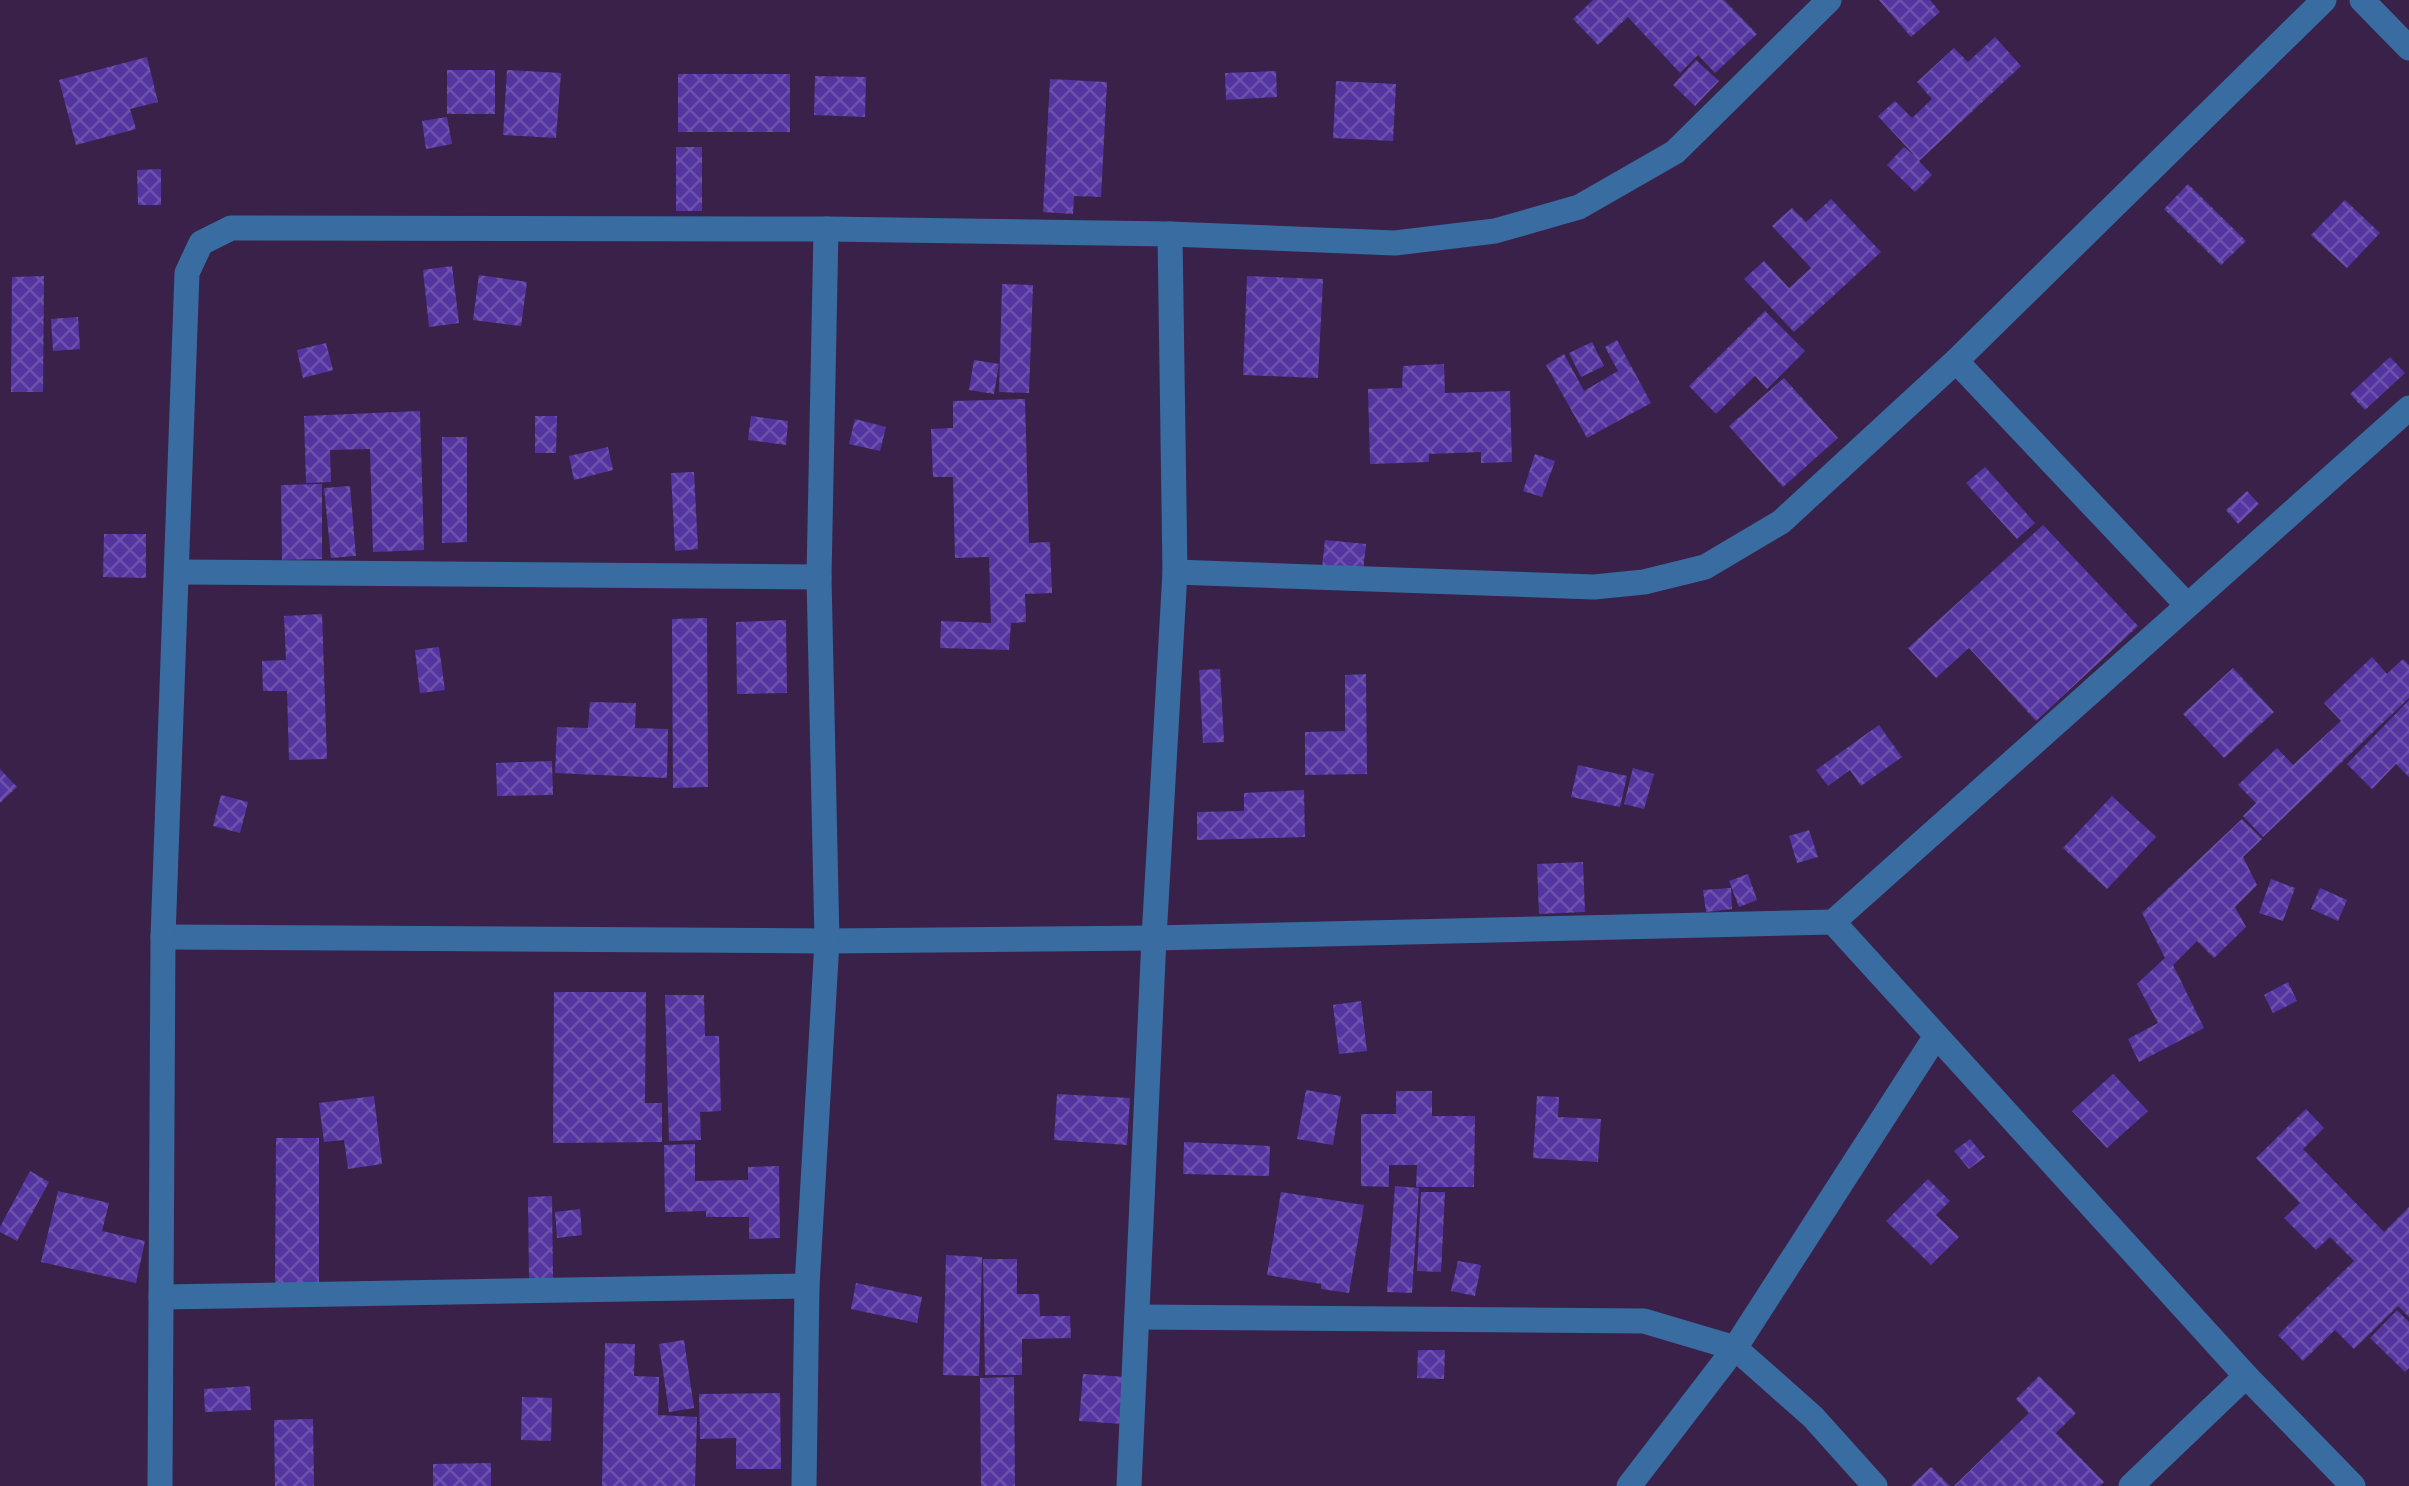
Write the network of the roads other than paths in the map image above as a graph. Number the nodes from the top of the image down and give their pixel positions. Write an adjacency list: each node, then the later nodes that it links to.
1 (1829, 0): 6 (street)
2 (2324, 0): 7 (street)
3 (2362, 0): 4 (street)
4 (2409, 48)
5 (826, 229): 6 (street); 9 (street); 11 (street)
6 (1170, 234): 10 (street)
7 (1956, 361): 10 (street); 12 (street)
8 (2405, 419): 12 (street)
9 (178, 572): 11 (street); 14 (street)
10 (1174, 572): 15 (street)
11 (819, 576): 16 (street)
12 (2187, 605): 13 (street)
13 (1832, 922): 15 (street); 17 (street)
14 (162, 936): 16 (street); 19 (street)
15 (1154, 938): 16 (street); 20 (street)
16 (827, 941): 18 (street)
17 (1936, 1036): 21 (street); 22 (street)
18 (807, 1286): 19 (street); 24 (street)
19 (161, 1297): 23 (street)
20 (1136, 1317): 21 (street); 25 (street)
21 (1735, 1348): 26 (street); 27 (street)
22 (2246, 1376): 28 (street); 29 (street)
23 (160, 1486)
24 (804, 1486)
25 (1128, 1486)
26 (1629, 1486)
27 (1875, 1486)
28 (2130, 1486)
29 (2353, 1486)

